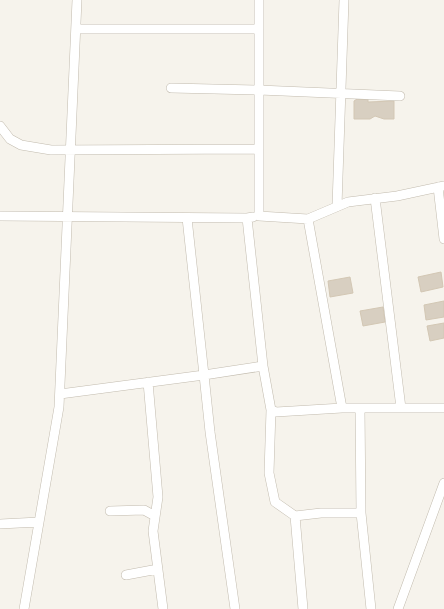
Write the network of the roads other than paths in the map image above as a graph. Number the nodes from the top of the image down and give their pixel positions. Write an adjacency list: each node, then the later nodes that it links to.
1 (77, 0): 4 (street)
2 (259, 0): 5 (street)
3 (344, 0): 8 (street)
4 (76, 29): 5 (street); 12 (street)
5 (259, 29): 7 (street)
6 (171, 88): 7 (street)
7 (259, 90): 8 (street); 11 (street)
8 (341, 93): 9 (street); 15 (street)
9 (400, 96)
10 (0, 126): 12 (street)
11 (259, 149): 12 (street); 18 (street)
12 (70, 151): 17 (street)
13 (441, 186): 14 (street); 22 (street)
14 (375, 198): 15 (street); 29 (street)
15 (337, 206): 21 (street)
16 (0, 216): 17 (street)
17 (67, 216): 19 (street); 26 (street)
18 (259, 216): 20 (street); 21 (street)
19 (187, 218): 20 (street); 24 (street)
20 (247, 218): 23 (street)
21 (308, 219): 27 (street)
22 (444, 239)
23 (263, 366): 24 (street); 31 (street)
24 (204, 375): 25 (street); 43 (street)
25 (148, 382): 26 (street); 35 (street)
26 (60, 394): 37 (street)
27 (342, 408): 28 (street); 31 (street)
28 (360, 408): 29 (street); 34 (street)
29 (402, 408): 30 (street)
30 (444, 408)
31 (271, 410): 36 (street)
32 (444, 483): 46 (street)
33 (110, 511): 35 (street)
34 (361, 513): 36 (street); 45 (street)
35 (155, 516): 39 (street)
36 (295, 516): 44 (street)
37 (39, 522): 38 (street); 41 (street)
38 (0, 524)
39 (158, 569): 40 (street); 42 (street)
40 (126, 575)
41 (24, 609)
42 (163, 609)
43 (234, 609)
44 (303, 609)
45 (371, 609)
46 (398, 609)

